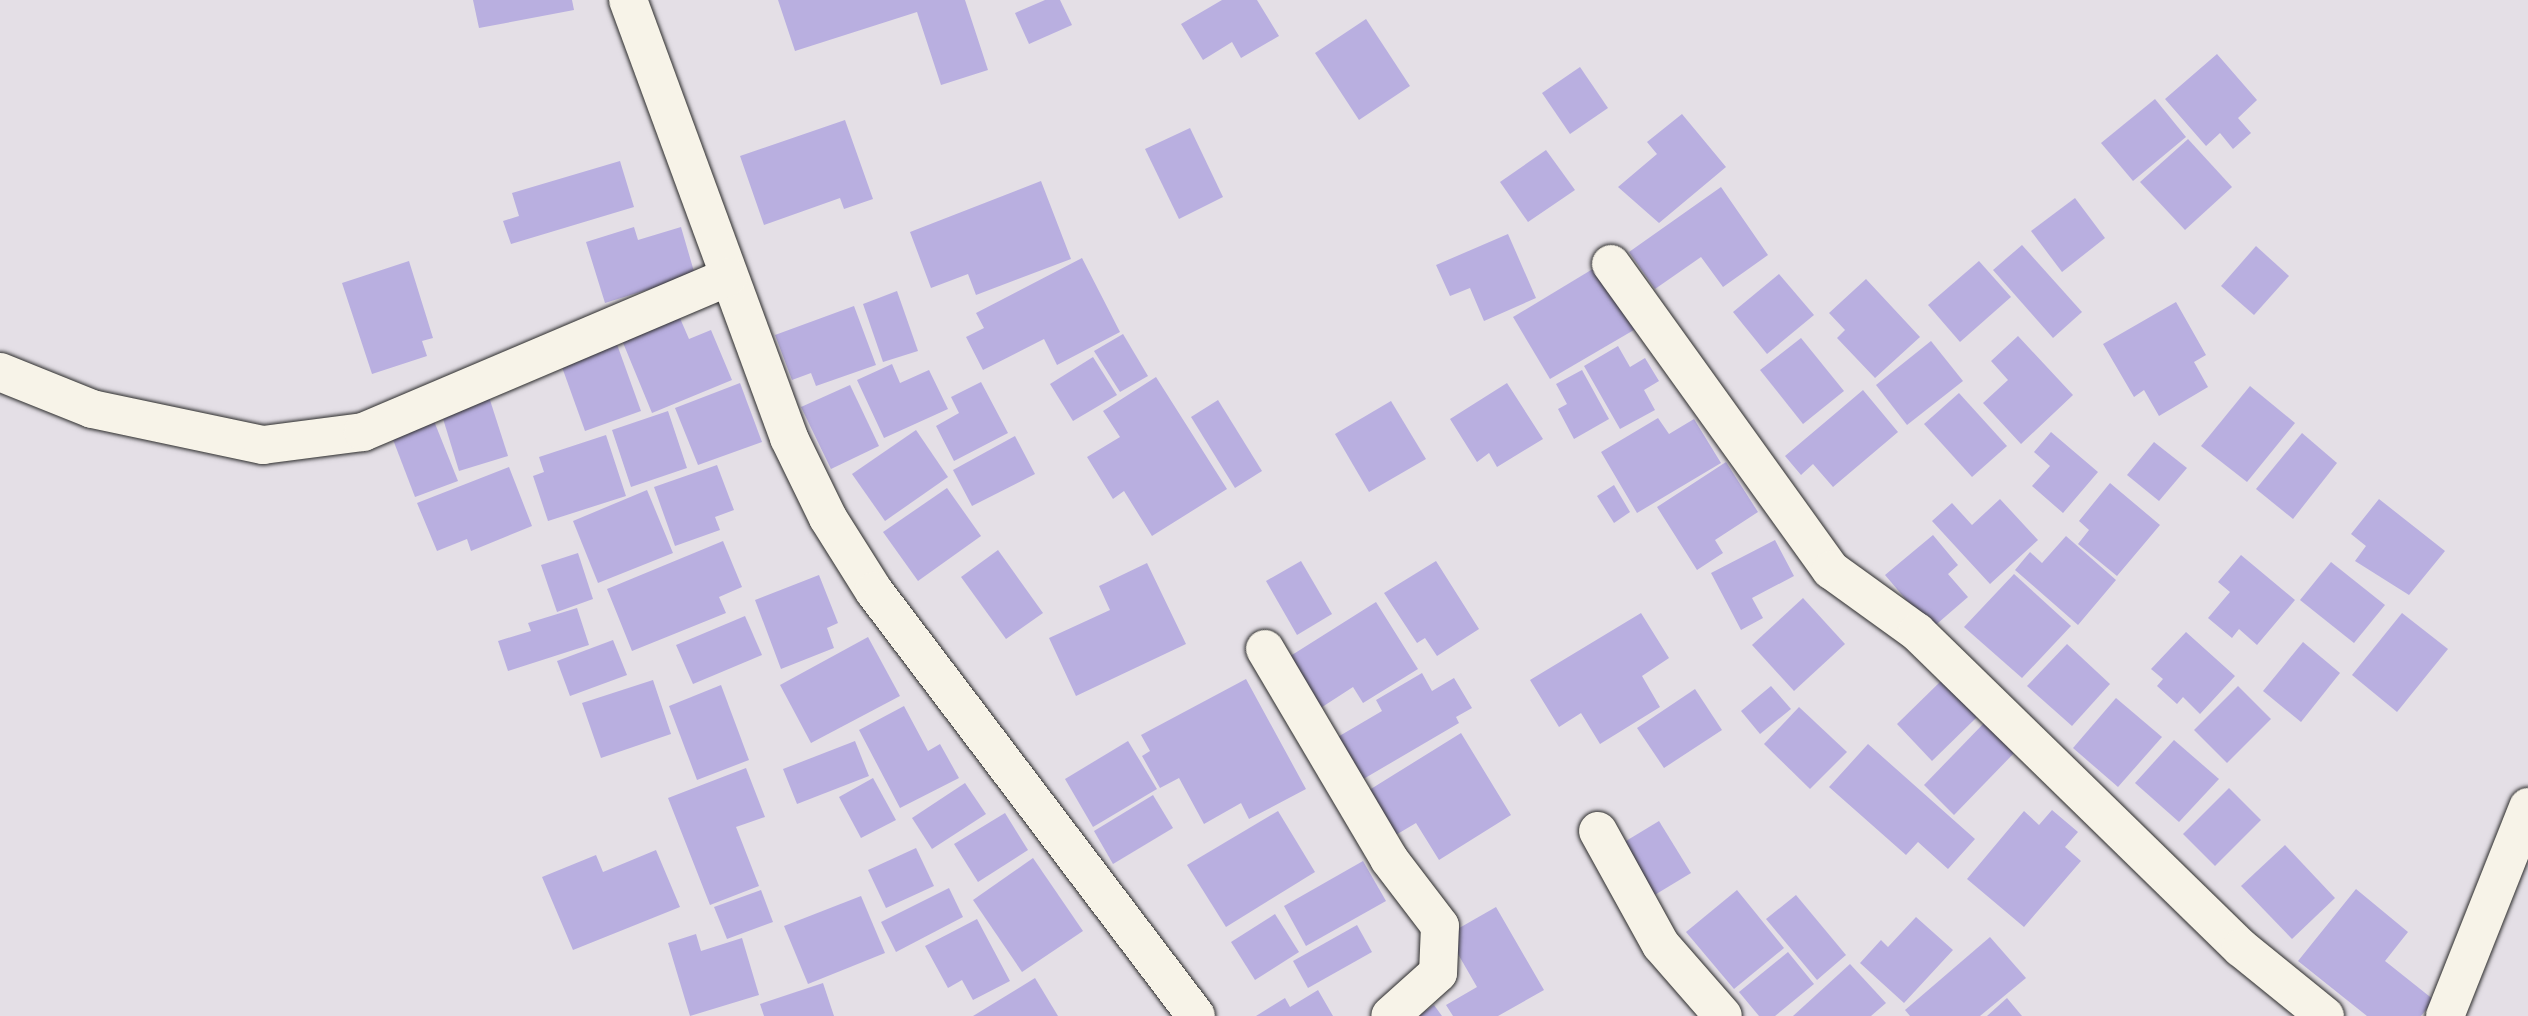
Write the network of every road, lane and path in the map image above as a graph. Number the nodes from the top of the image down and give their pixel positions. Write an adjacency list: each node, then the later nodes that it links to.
1 (628, 0): 3 (street)
2 (1611, 264): 11 (street)
3 (729, 277): 4 (street); 8 (street)
4 (0, 372)
5 (1265, 649): 9 (street)
6 (2528, 807): 12 (street)
7 (1598, 831): 10 (street)
8 (1196, 1016)
9 (1390, 1016)
10 (1723, 1016)
11 (2325, 1016)
12 (2445, 1016)

